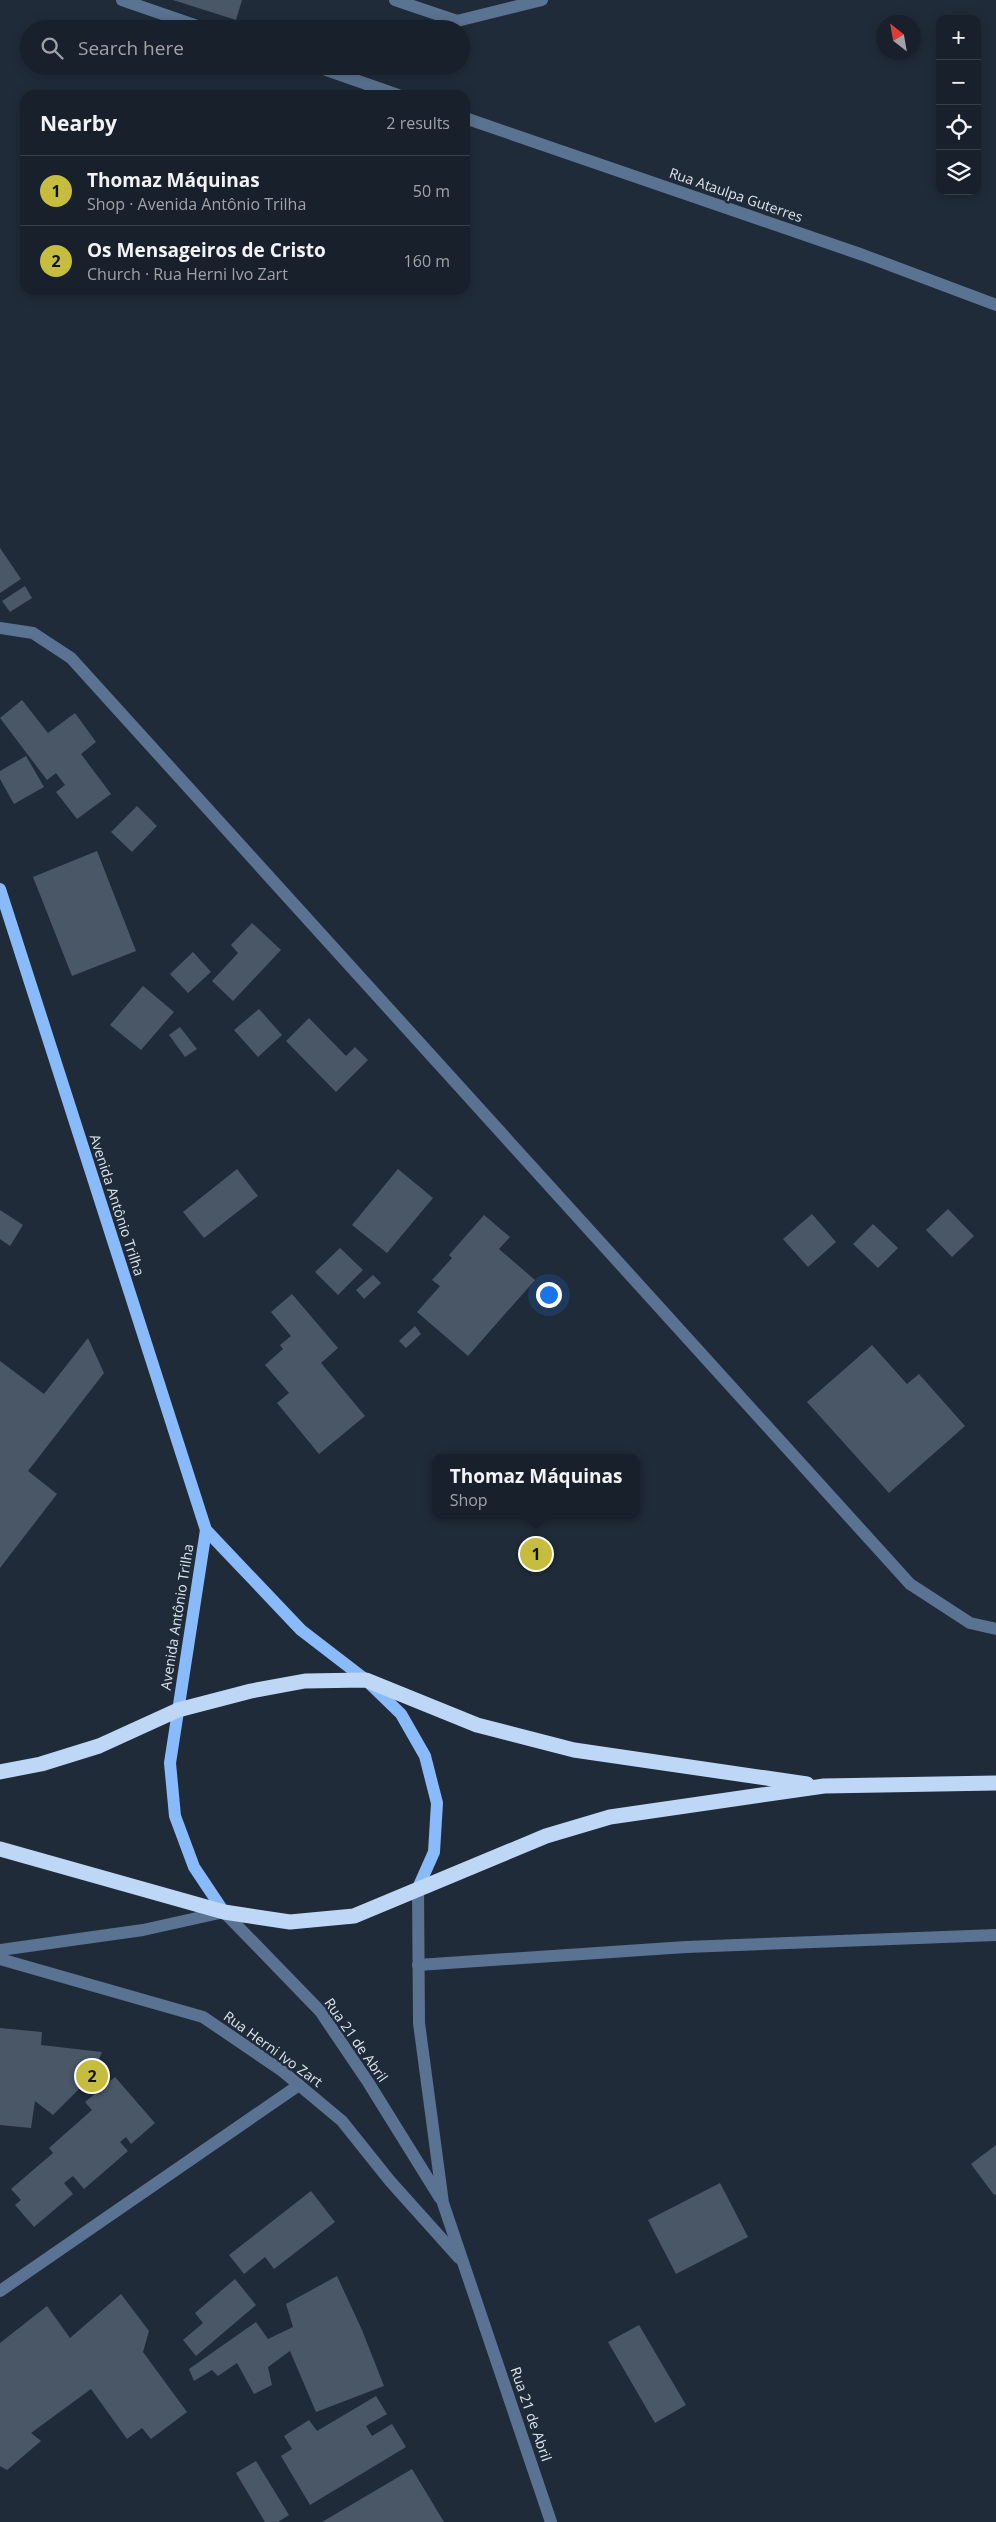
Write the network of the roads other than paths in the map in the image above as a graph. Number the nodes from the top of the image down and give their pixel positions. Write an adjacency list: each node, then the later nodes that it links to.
1 (122, 0): 4 (street)
2 (394, 0): 5 (street)
3 (542, 0): 6 (street)
4 (180, 20)
5 (454, 20)
6 (461, 20)
7 (341, 75): 8 (street)
8 (384, 90)
9 (470, 120): 10 (street, Rua Ataulpa Guterres)
10 (996, 306)
11 (0, 628): 14 (street)
12 (0, 889): 13 (main road, Avenida Antônio Trilha)
13 (206, 1530): 15 (main road, Avenida Antônio Trilha); 16 (main road, Avenida Antônio Trilha)
14 (996, 1628)
15 (366, 1680): 16 (highway); 19 (highway); 21 (main road, Avenida Antônio Trilha)
16 (178, 1710): 17 (highway); 22 (main road, Avenida Antônio Trilha)
17 (0, 1772)
18 (996, 1783): 19 (highway)
19 (824, 1786): 21 (highway)
20 (0, 1849): 22 (highway)
21 (418, 1888): 22 (highway); 26 (street, Rua 21 de Abril)
22 (224, 1912): 24 (street); 28 (street, Rua 21 de Abril)
23 (996, 1935): 26 (street)
24 (0, 1950)
25 (0, 1959): 27 (street, Rua Herni Ivo Zart)
26 (418, 1965): 28 (street, Rua 21 de Abril)
27 (299, 2085): 29 (street, Rua Herni Ivo Zart); 30 (street)
28 (443, 2202): 29 (street, Rua 21 de Abril)
29 (464, 2264): 31 (street, Rua 21 de Abril)
30 (0, 2291)
31 (551, 2522)

